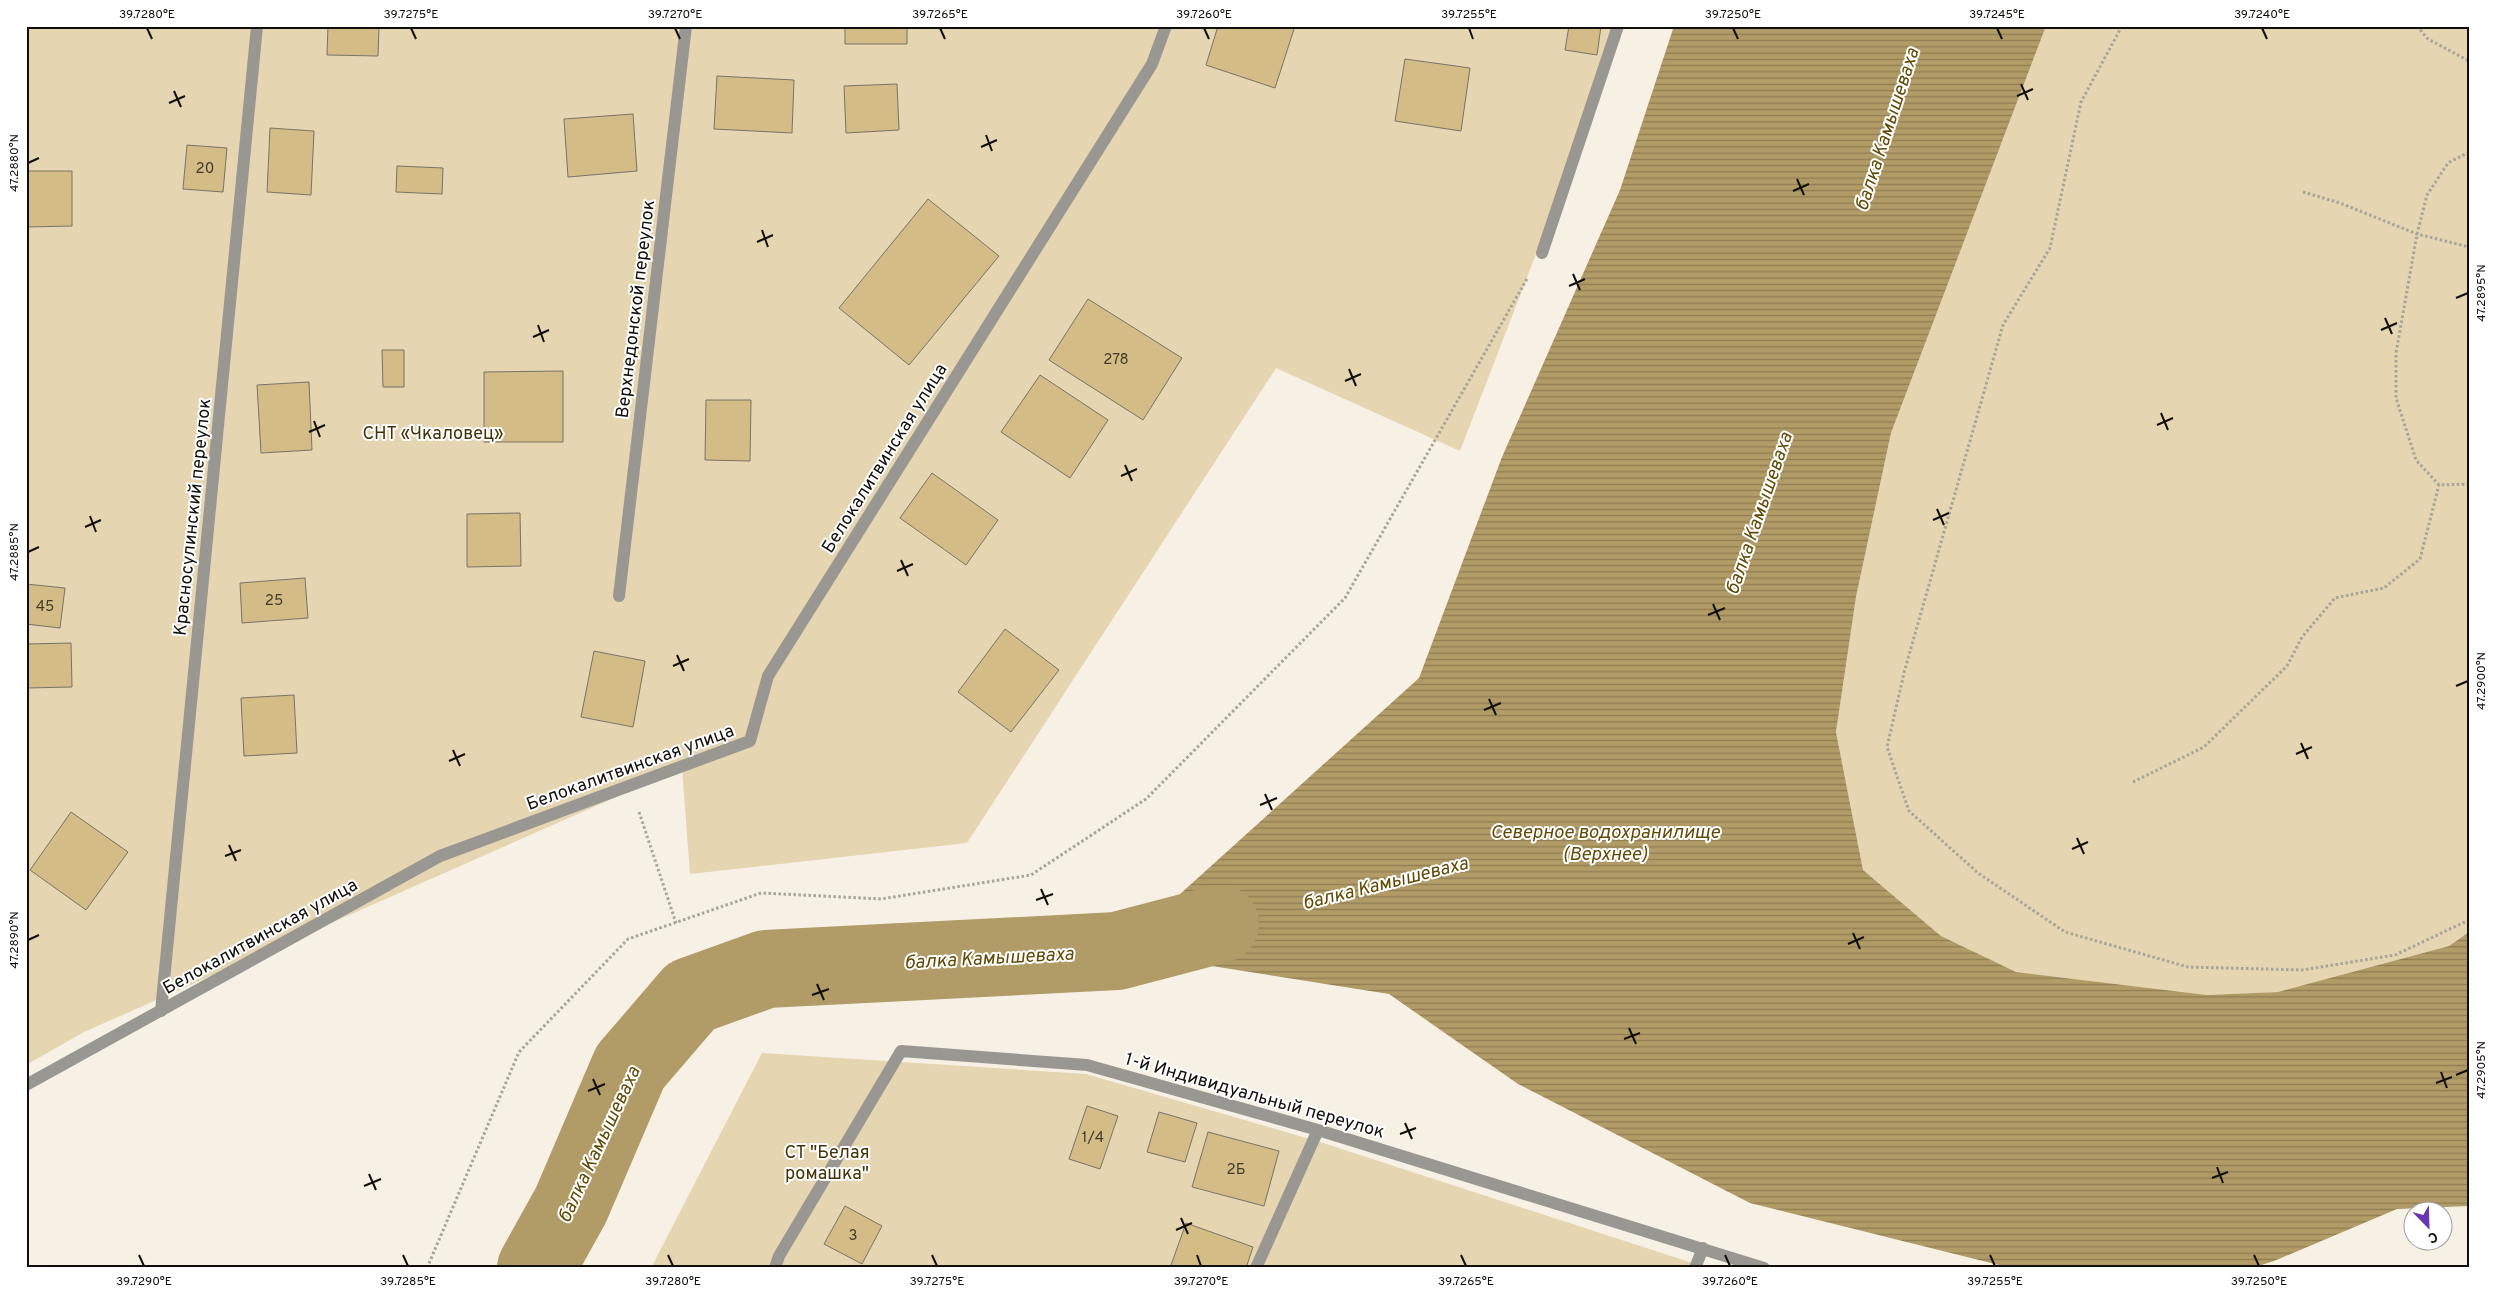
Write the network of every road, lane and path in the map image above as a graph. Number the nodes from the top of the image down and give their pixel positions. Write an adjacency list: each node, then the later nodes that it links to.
1 (257, 26): 20 (street, Красносулинский переулок)
2 (686, 26): 15 (street, Верхнедонской переулок)
3 (1166, 26): 17 (street, Белокалитвинская улица)
4 (1618, 26): 12 (street)
5 (2122, 26): 18 (path)
6 (2417, 26): 7 (path)
7 (2469, 61)
8 (2469, 152): 10 (path)
9 (2303, 192): 10 (path)
10 (2417, 234): 11 (path); 14 (path)
11 (2469, 247)
12 (1542, 253): 19 (path)
13 (2469, 484): 14 (path)
14 (2439, 485): 16 (path)
15 (619, 596)
16 (2133, 782)
17 (630, 785): 19 (path); 20 (street, Белокалитвинская улица)
18 (2469, 920)
19 (676, 923): 24 (path)
20 (161, 1011): 21 (street, Белокалитвинская улица)
21 (26, 1085)
22 (1318, 1130): 23 (street, 1-й Индивидуальный переулок); 25 (street, 1-й Индивидуальный переулок); 26 (street)
23 (1703, 1248): 27 (street); 28 (street, 1-й Индивидуальный переулок)
24 (427, 1268)
25 (774, 1268)
26 (1256, 1268)
27 (1695, 1268)
28 (1764, 1268)

